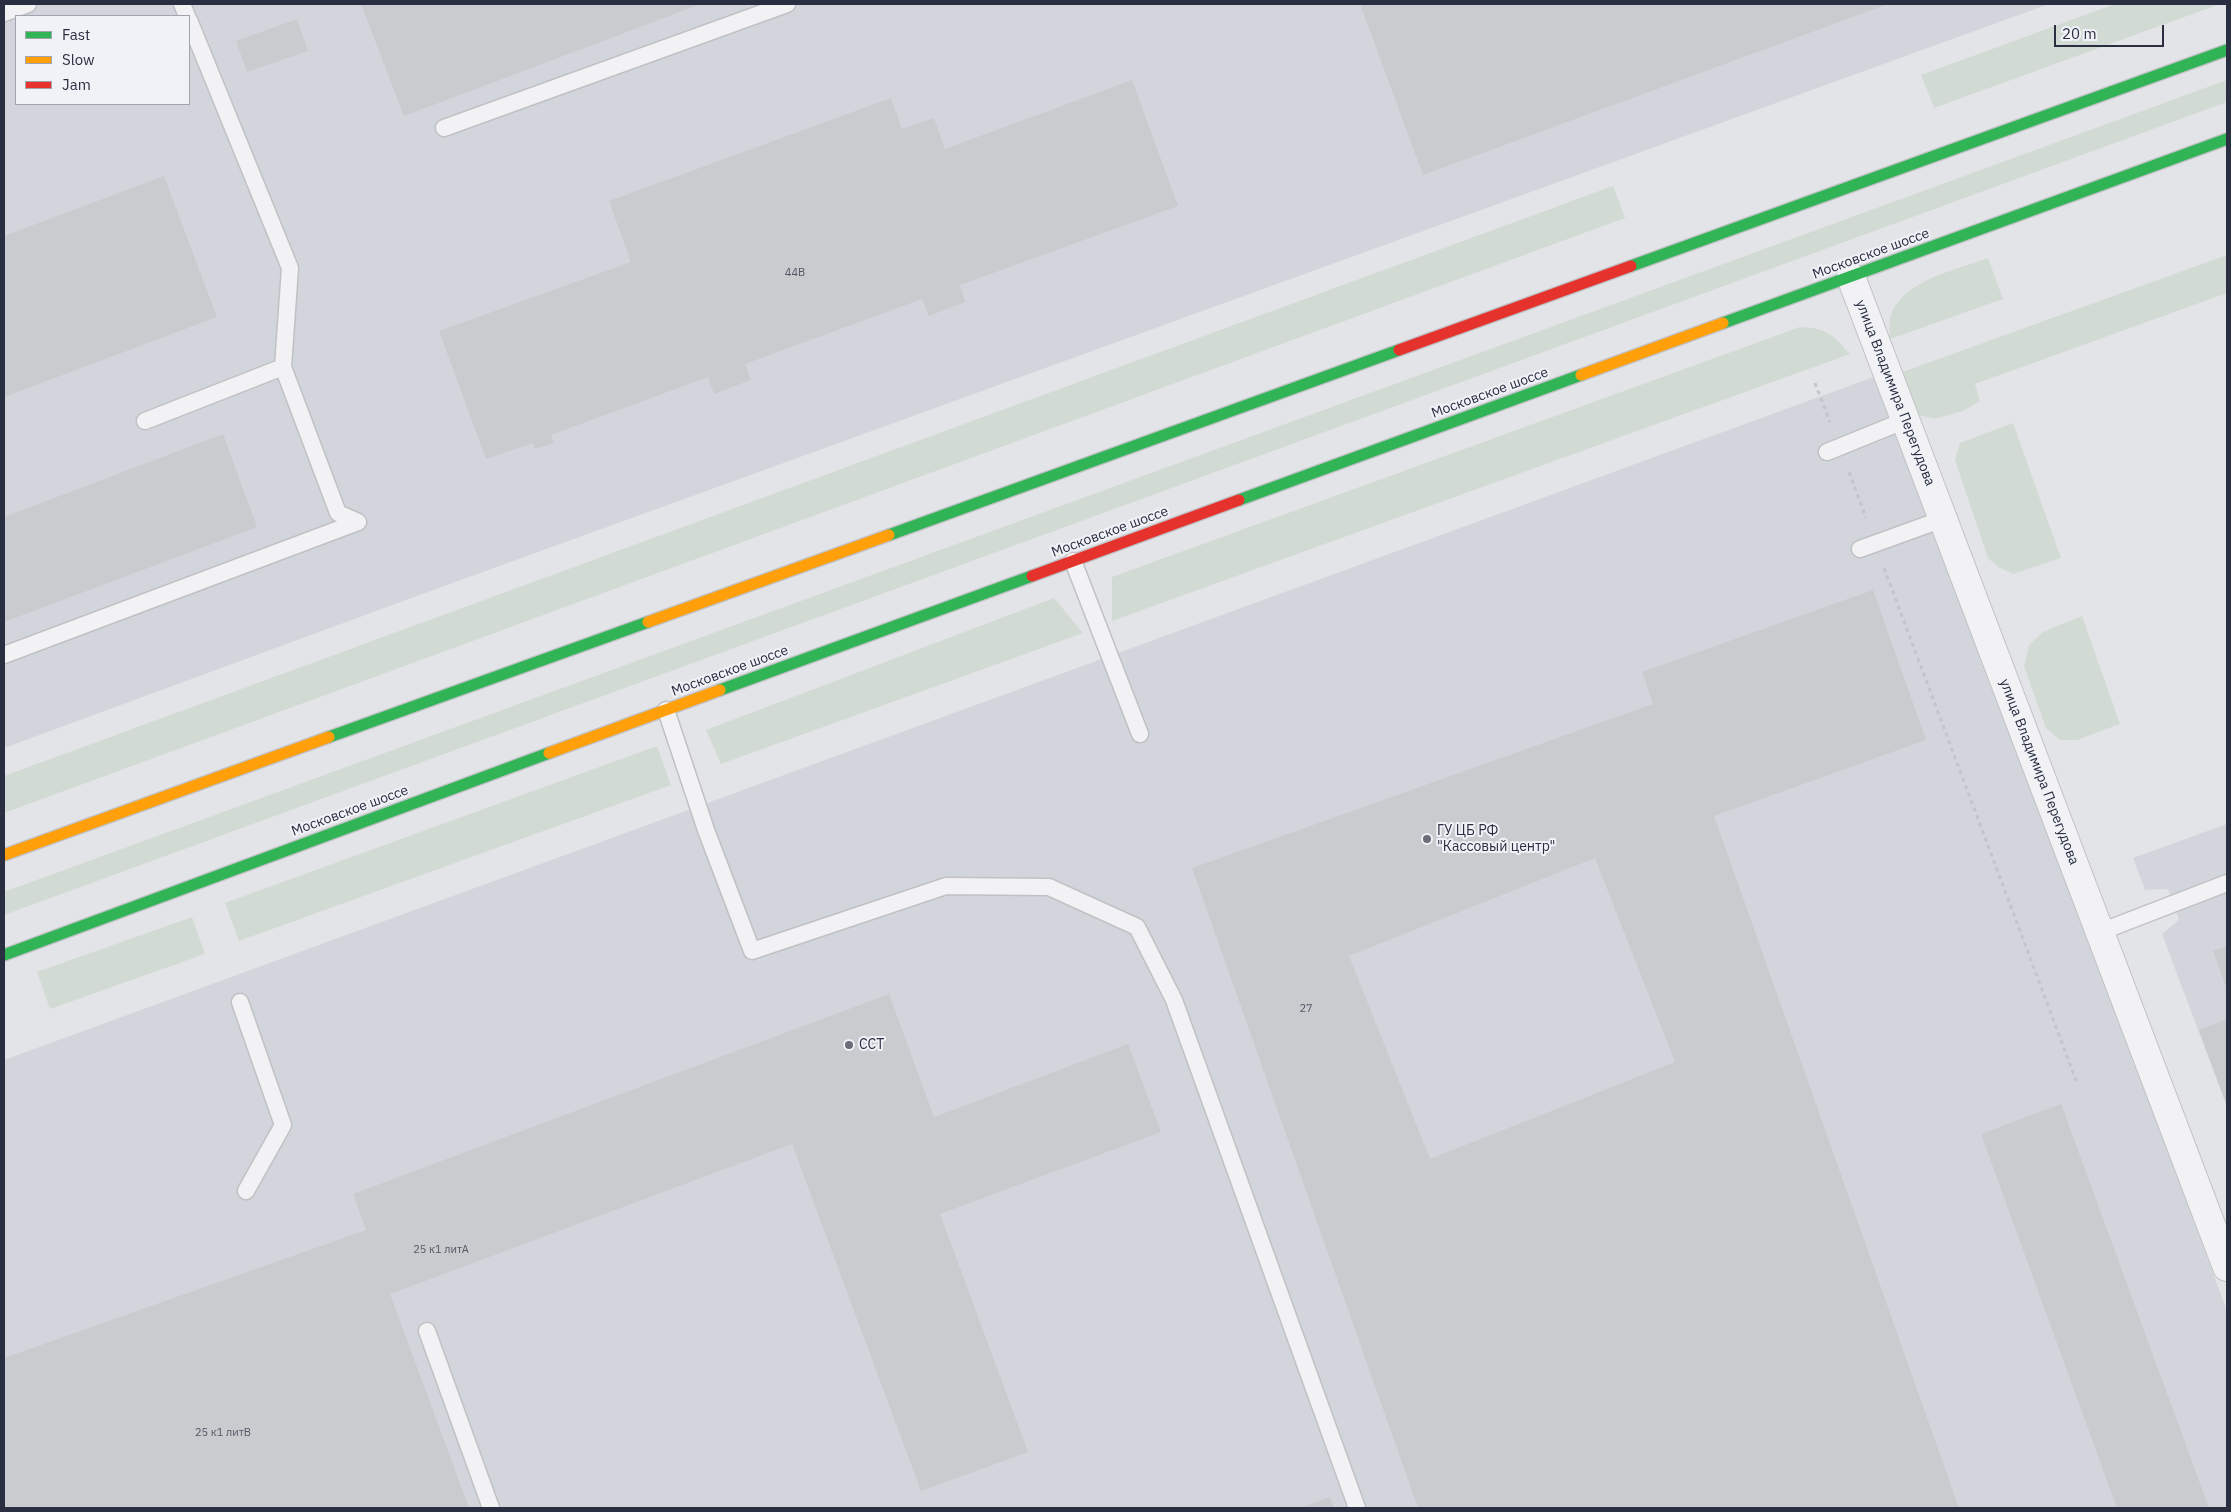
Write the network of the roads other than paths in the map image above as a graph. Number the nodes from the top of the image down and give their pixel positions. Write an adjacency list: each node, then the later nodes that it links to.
1 (28, 4): 3 (lane)
2 (787, 4): 6 (lane)
3 (4, 13)
4 (190, 22): 9 (lane)
5 (2227, 50): 19 (main road)
6 (444, 128)
7 (2227, 139): 8 (main road, Московское шоссе)
8 (1851, 277): 10 (street, улица Владимира Перегудова); 15 (main road, Московское шоссе)
9 (284, 367): 11 (lane); 16 (lane)
10 (1906, 420): 12 (lane); 13 (street, улица Владимира Перегудова)
11 (145, 421)
12 (1827, 452)
13 (1943, 518): 14 (lane); 21 (street, улица Владимира Перегудова)
14 (1860, 549)
15 (1073, 561): 17 (main road, Московское шоссе); 18 (lane)
16 (4, 655)
17 (666, 710): 22 (main road, Московское шоссе); 28 (lane)
18 (1140, 734)
19 (4, 855)
20 (2227, 883): 21 (lane)
21 (2100, 932): 25 (street, улица Владимира Перегудова)
22 (4, 955)
23 (240, 1002): 24 (lane)
24 (246, 1192)
25 (2227, 1267)
26 (427, 1331): 27 (lane)
27 (492, 1508)
28 (1357, 1508)

